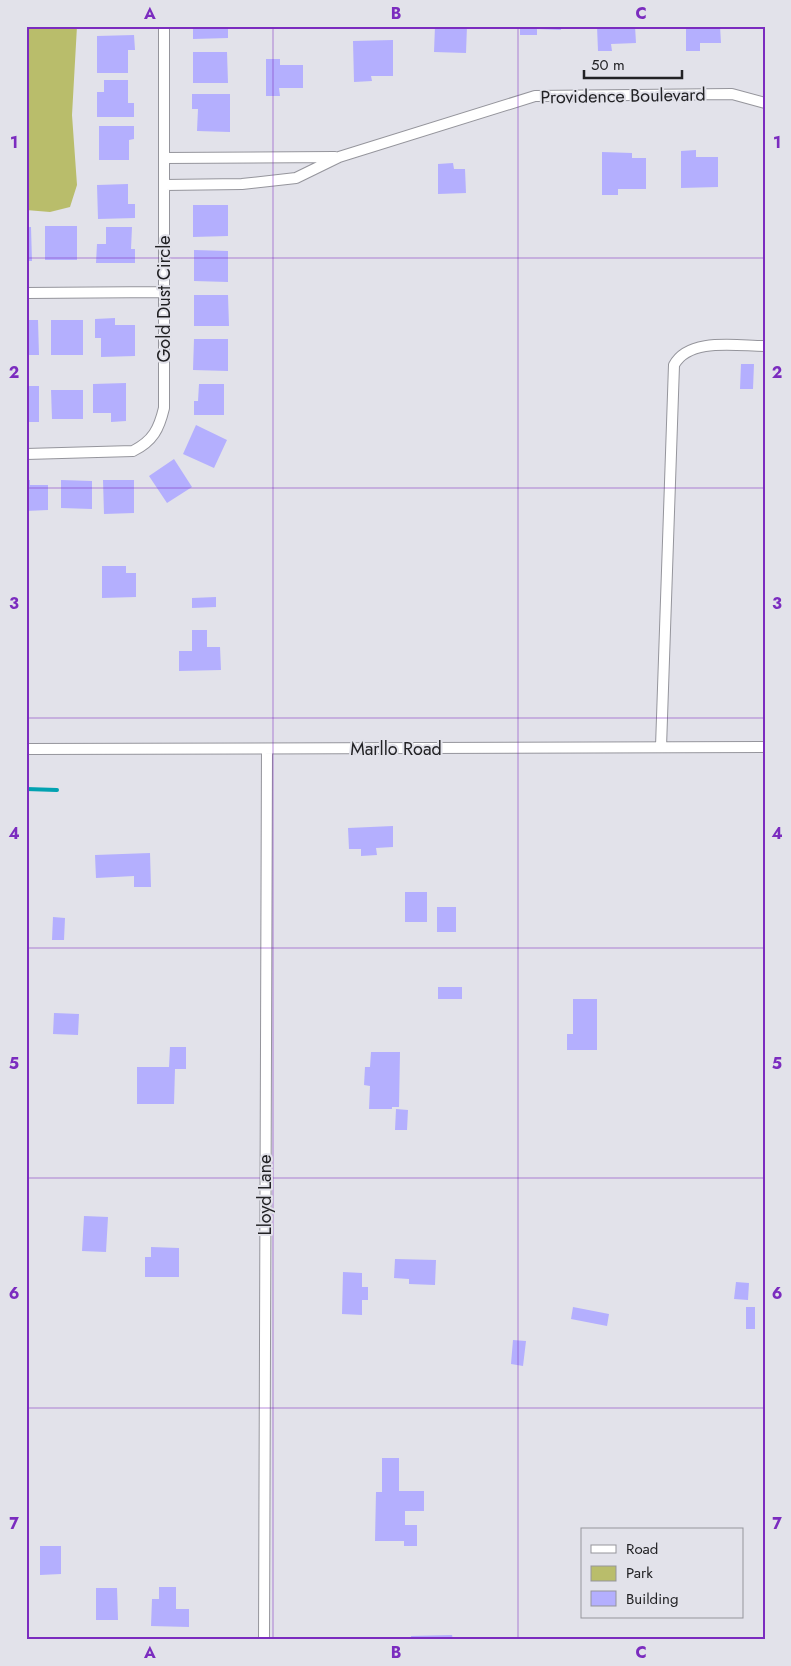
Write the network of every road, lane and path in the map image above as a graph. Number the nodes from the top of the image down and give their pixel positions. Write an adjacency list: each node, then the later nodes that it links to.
1 (164, 26): 4 (street, Gold Dust Circle)
2 (765, 103): 3 (street, Providence Boulevard)
3 (339, 157): 4 (street, Providence Boulevard); 5 (street, Providence Boulevard)
4 (164, 158): 5 (street, Gold Dust Circle)
5 (164, 186): 6 (street, Gold Dust Circle)
6 (164, 292): 7 (street); 9 (street, Gold Dust Circle)
7 (26, 293)
8 (765, 346): 10 (street)
9 (26, 454)
10 (661, 747): 11 (street, Marllo Road); 13 (street, Marllo Road)
11 (765, 747)
12 (26, 749): 13 (street, Marllo Road)
13 (266, 750): 14 (street, Lloyd Lane)
14 (264, 1640)

